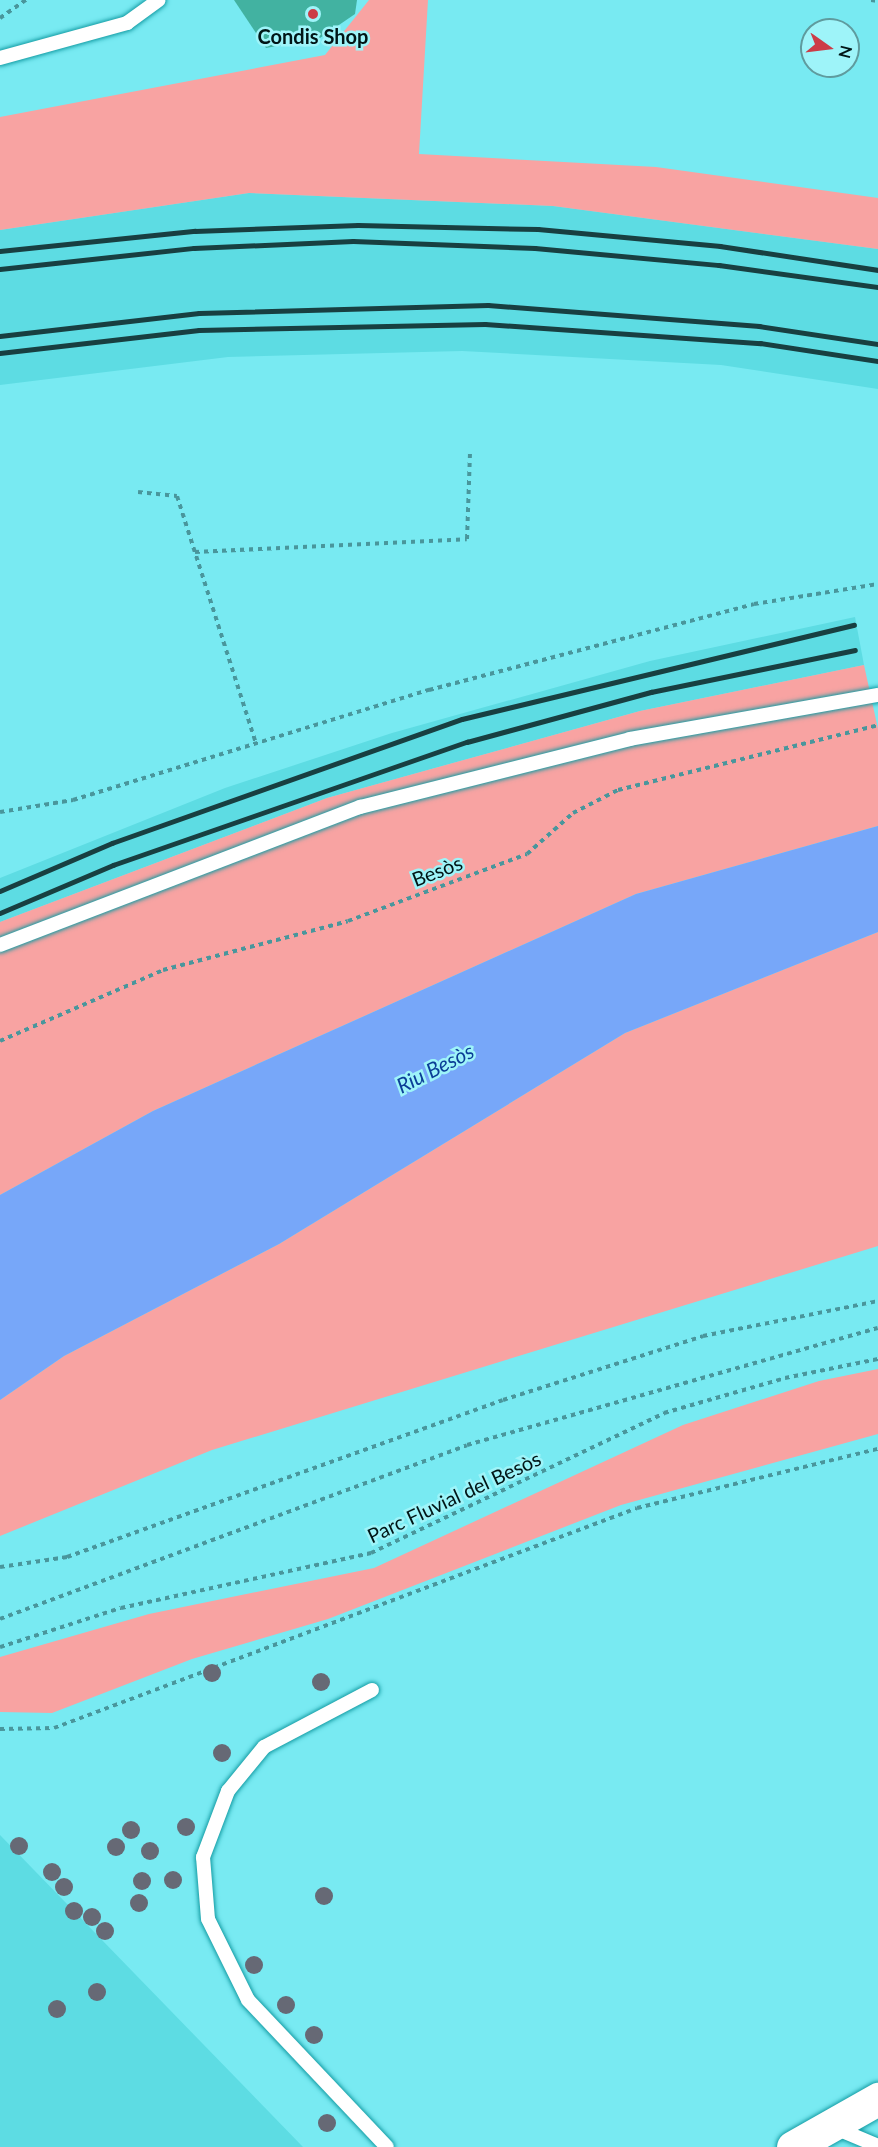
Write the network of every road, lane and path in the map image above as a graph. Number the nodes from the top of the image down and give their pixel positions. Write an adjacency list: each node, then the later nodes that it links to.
1 (26, 0): 5 (path)
2 (159, 0): 6 (lane)
3 (871, 0): 4 (path)
4 (878, 2)
5 (0, 18)
6 (0, 58)
7 (470, 451): 9 (path)
8 (138, 492): 9 (path)
9 (195, 552): 13 (path)
10 (878, 584): 13 (path)
11 (878, 695): 15 (lane)
12 (878, 725): 16 (path, Besòs)
13 (256, 743): 14 (path)
14 (0, 812)
15 (0, 945)
16 (0, 1041)
17 (878, 1301): 21 (path)
18 (878, 1328): 22 (path, Parc Fluvial del Besòs)
19 (878, 1359): 23 (path, Parc Fluvial del Besòs)
20 (878, 1449): 25 (path)
21 (0, 1567)
22 (0, 1619)
23 (0, 1647)
24 (372, 1690): 29 (lane)
25 (0, 1729)
26 (878, 2099): 27 (street)
27 (830, 2126): 28 (lane); 30 (street)
28 (878, 2146)
29 (387, 2147)
30 (793, 2147)

